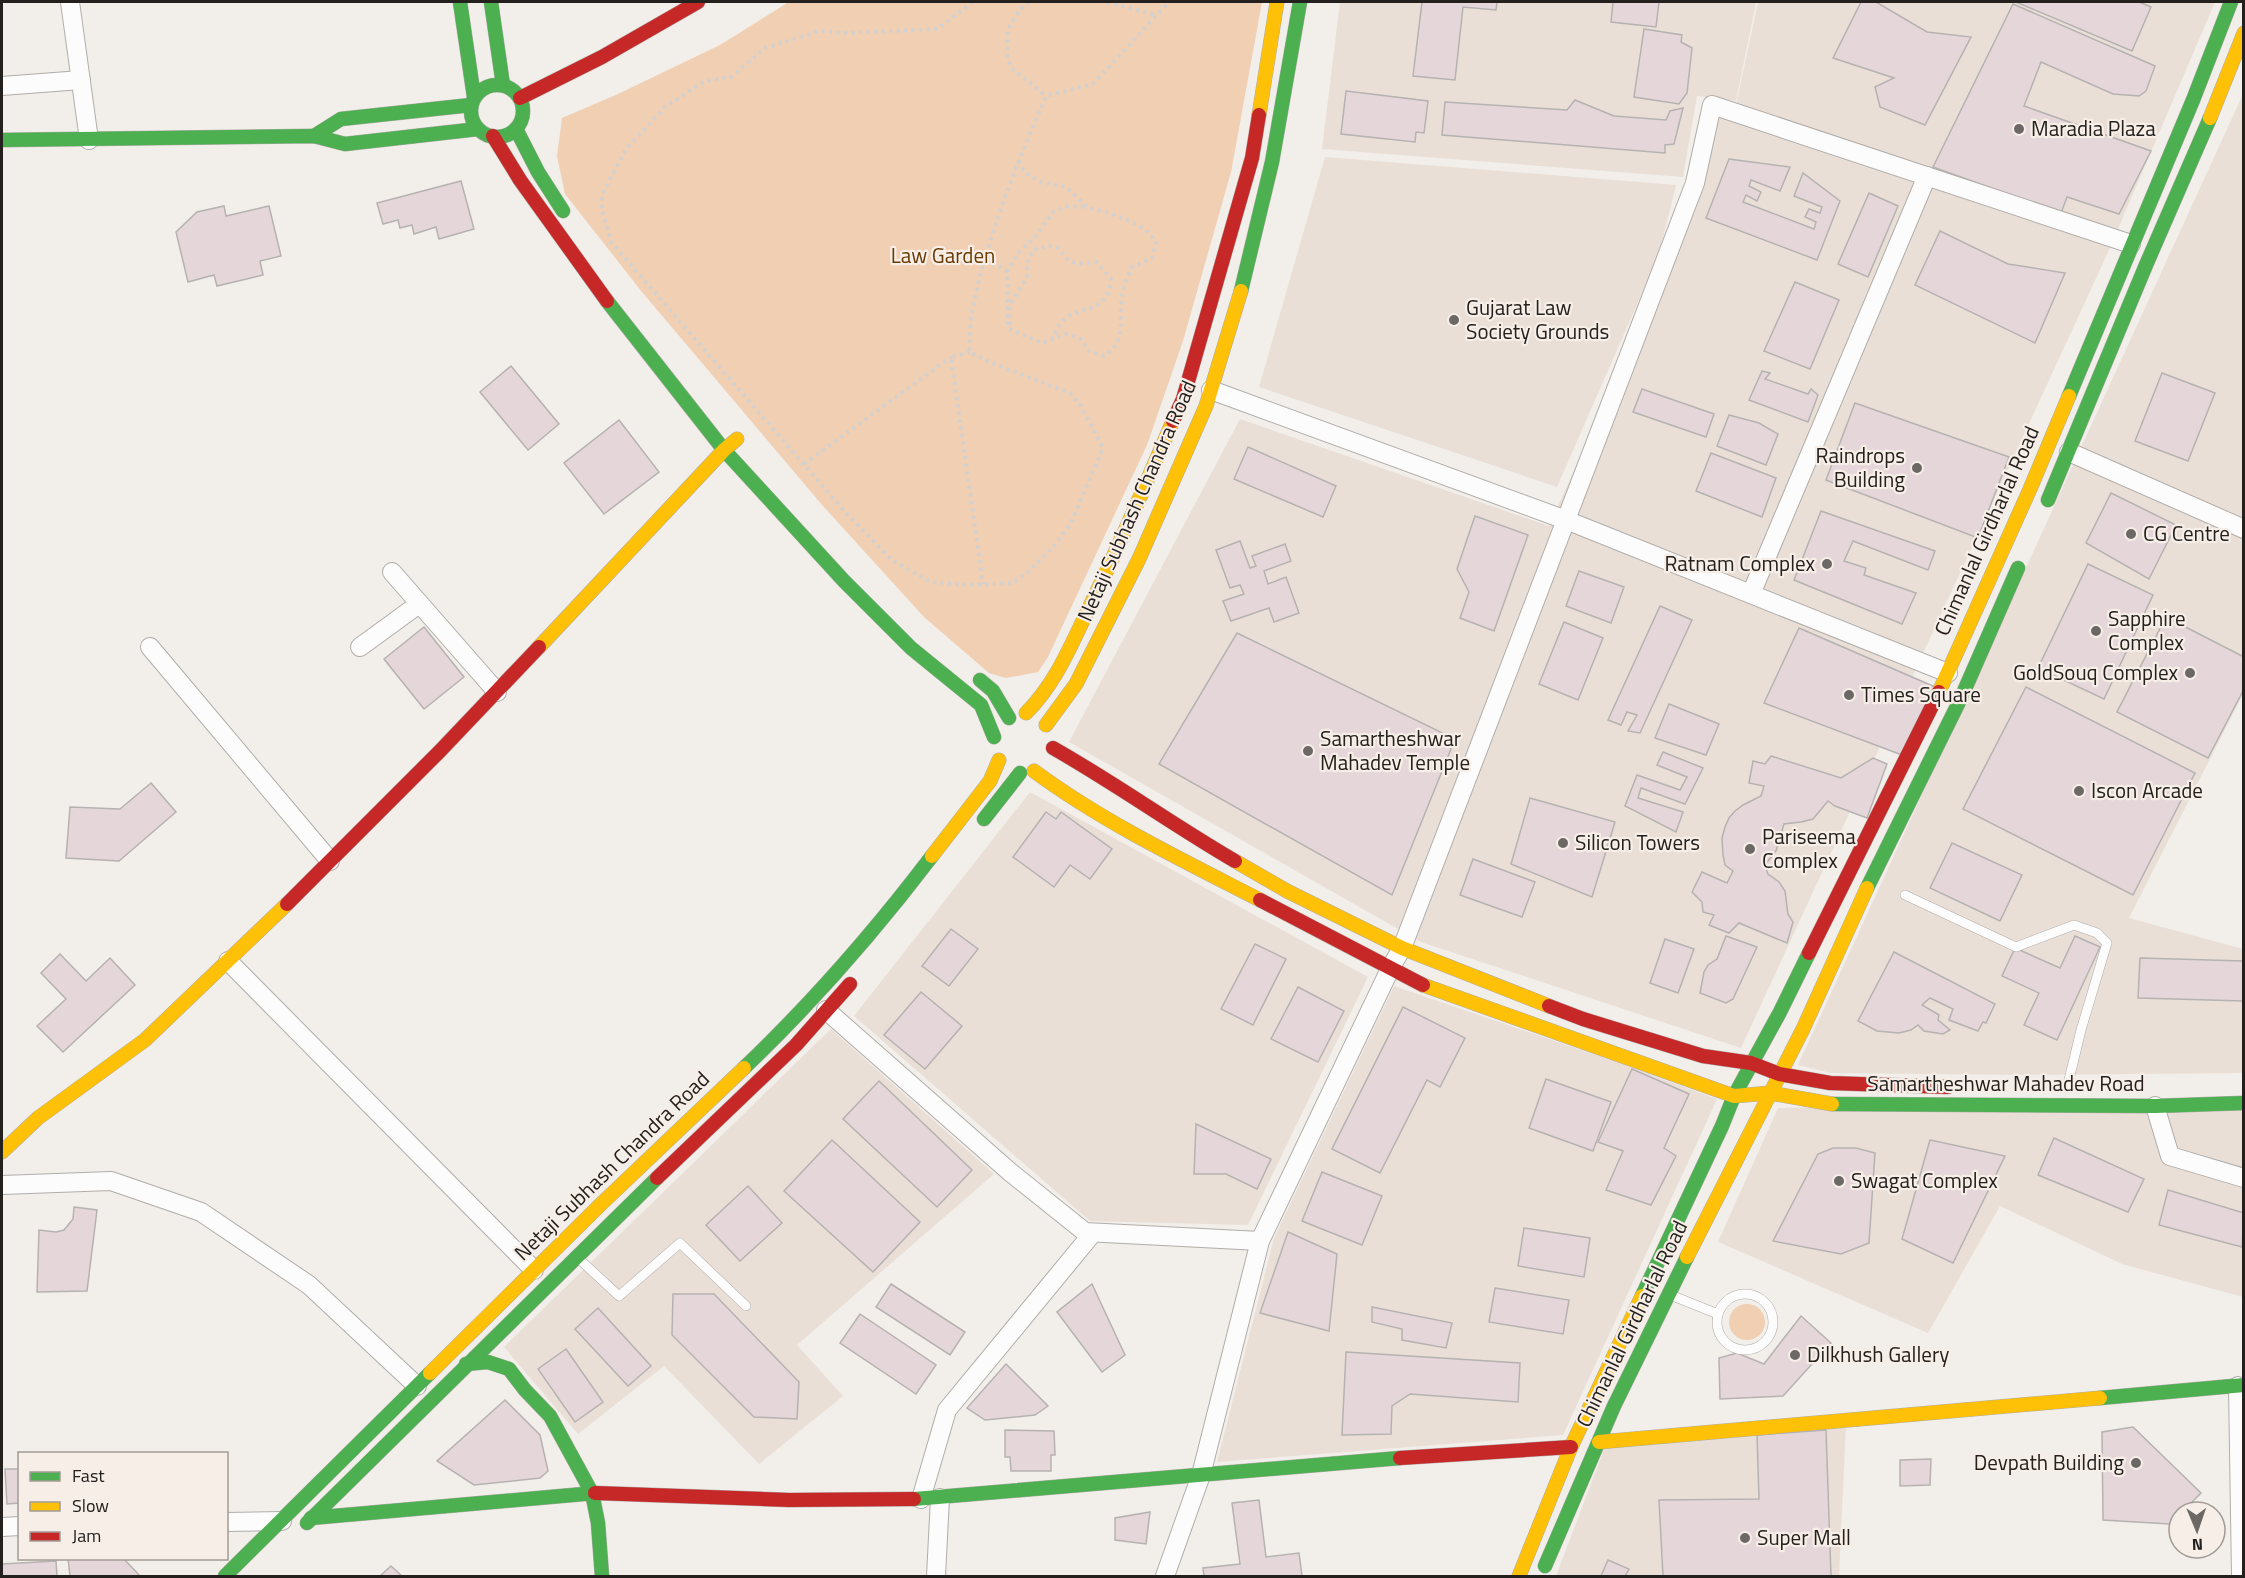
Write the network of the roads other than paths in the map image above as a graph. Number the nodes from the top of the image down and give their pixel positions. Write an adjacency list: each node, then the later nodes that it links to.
1 (70, 2): 9 (street)
2 (460, 2): 13 (main road)
3 (490, 2): 10 (main road)
4 (698, 2): 12 (main road)
5 (1277, 2): 39 (main road, Netaji Subhash Chandra Road)
6 (1300, 2): 23 (main road, Netaji Subhash Chandra Road)
7 (2230, 2): 22 (main road, Chimanlal Girdharlal Road)
8 (2244, 33): 26 (main road, Chimanlal Girdharlal Road)
9 (81, 80): 11 (street); 19 (street)
10 (503, 85): 12 (main road); 13 (main road)
11 (2, 86)
12 (520, 98): 15 (main road)
13 (473, 101): 14 (main road); 16 (main road)
14 (478, 129): 16 (main road); 17 (main road)
15 (516, 129): 17 (main road); 21 (main road)
16 (314, 136): 19 (main road)
17 (493, 136): 25 (main road)
18 (2, 140): 19 (main road)
19 (89, 140)
20 (1927, 176): 22 (street); 28 (street); 32 (street)
21 (570, 220)
22 (2132, 244): 37 (main road, Chimanlal Girdharlal Road)
23 (1211, 390): 28 (street); 41 (main road, Netaji Subhash Chandra Road)
24 (738, 439): 25 (main road)
25 (724, 450): 38 (main road); 42 (main road)
26 (2069, 452): 27 (main road, Chimanlal Girdharlal Road); 29 (street)
27 (2044, 509)
28 (1566, 520): 32 (street); 49 (street)
29 (2244, 529)
30 (2025, 551): 55 (main road, Chimanlal Girdharlal Road)
31 (392, 572): 33 (street)
32 (1751, 594): 37 (street)
33 (419, 604): 35 (street); 38 (street)
34 (150, 647): 47 (street)
35 (360, 647)
36 (967, 670): 40 (main road)
37 (1948, 673): 54 (main road, Chimanlal Girdharlal Road)
38 (497, 692): 47 (main road)
39 (1026, 713): 40 (main road); 41 (main road)
40 (1009, 717): 42 (main road)
41 (1046, 725): 43 (main road)
42 (994, 737): 44 (main road)
43 (1053, 748): 45 (main road); 49 (main road, Samartheshwar Mahadev Road)
44 (999, 760): 45 (main road); 68 (main road, Netaji Subhash Chandra Road)
45 (1027, 772): 46 (main road); 51 (main road)
46 (979, 827)
47 (330, 861): 50 (main road)
48 (1905, 895): 57 (lane)
49 (1402, 948): 51 (street); 54 (main road, Samartheshwar Mahadev Road)
50 (228, 961): 62 (main road); 68 (street)
51 (1391, 967): 59 (main road); 66 (street)
52 (857, 975): 53 (main road, Netaji Subhash Chandra Road)
53 (826, 1010): 65 (street); 67 (main road, Netaji Subhash Chandra Road)
54 (1751, 1063): 55 (main road, Samartheshwar Mahadev Road); 59 (main road, Chimanlal Girdharlal Road)
55 (1779, 1074): 56 (main road, Samartheshwar Mahadev Road); 58 (main road, Chimanlal Girdharlal Road)
56 (1961, 1087)
57 (2067, 1088)
58 (1770, 1093): 59 (main road, Samartheshwar Mahadev Road); 61 (main road, Samartheshwar Mahadev Road); 69 (main road, Chimanlal Girdharlal Road)
59 (1734, 1096): 76 (main road, Chimanlal Girdharlal Road)
60 (2244, 1103): 61 (main road, Samartheshwar Mahadev Road)
61 (2155, 1106): 63 (street)
62 (2, 1152)
63 (2244, 1178)
64 (2, 1185): 74 (street)
65 (1092, 1234): 66 (street); 80 (street)
66 (1260, 1240): 77 (street)
67 (575, 1256): 70 (lane); 72 (main road, Netaji Subhash Chandra Road)
68 (534, 1270): 74 (main road, Netaji Subhash Chandra Road)
69 (1668, 1294): 71 (lane); 75 (main road, Chimanlal Girdharlal Road)
70 (747, 1306)
71 (1718, 1314): 71 (lane)
72 (466, 1364): 78 (main road); 81 (main road, Netaji Subhash Chandra Road)
73 (2241, 1385): 75 (main road); 93 (street)
74 (417, 1386): 82 (main road, Netaji Subhash Chandra Road)
75 (1599, 1442): 92 (main road, Chimanlal Girdharlal Road)
76 (1571, 1447): 77 (main road); 91 (main road, Chimanlal Girdharlal Road)
77 (1201, 1475): 79 (main road); 90 (street)
78 (592, 1493): 80 (main road); 81 (main road); 88 (main road)
79 (940, 1498): 80 (main road); 89 (street)
80 (921, 1499)
81 (311, 1518): 86 (main road, Netaji Subhash Chandra Road)
82 (282, 1521): 83 (street); 87 (main road, Netaji Subhash Chandra Road)
83 (228, 1522)
84 (18, 1526): 85 (street)
85 (2, 1527)
86 (296, 1534)
87 (225, 1576)
88 (602, 1576)
89 (936, 1576)
90 (1165, 1576)
91 (1519, 1576)
92 (1540, 1576)
93 (2241, 1576)

